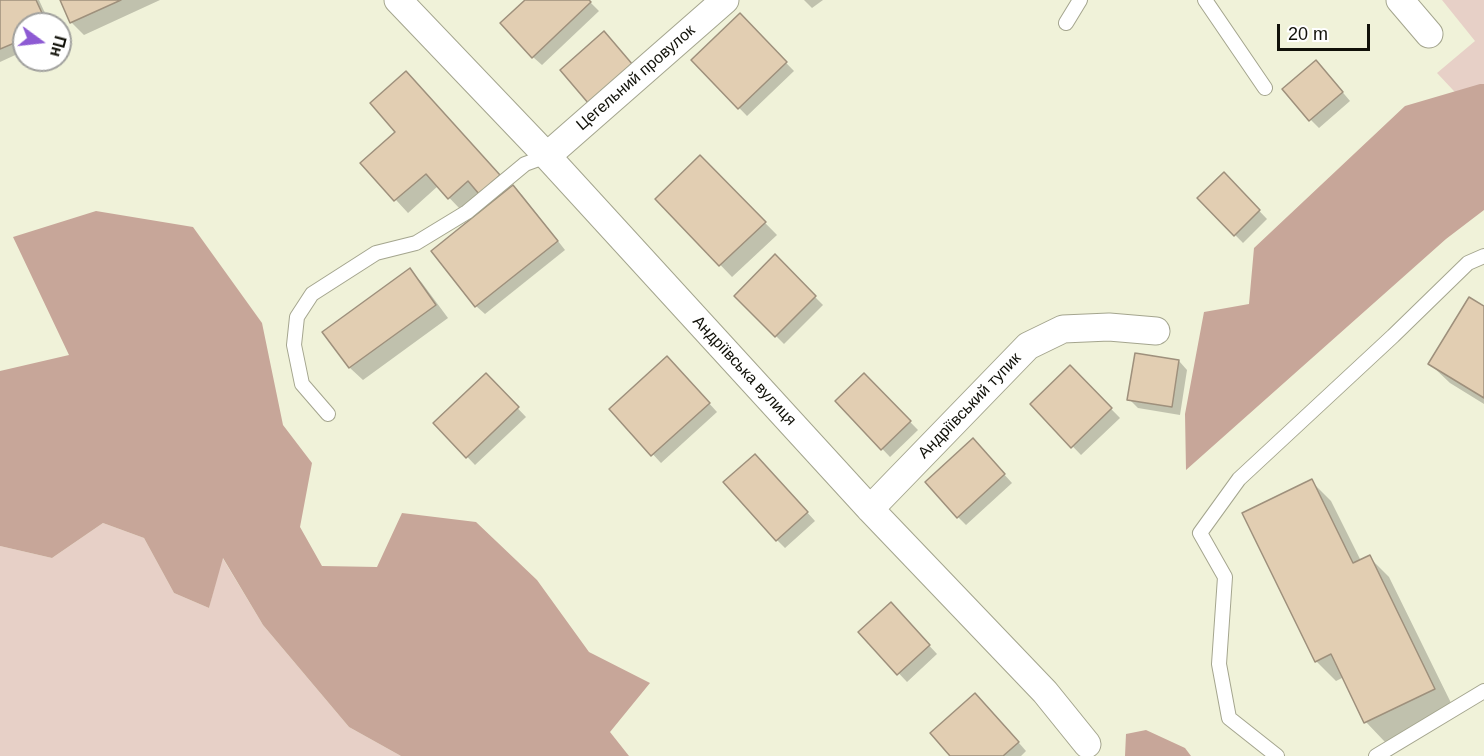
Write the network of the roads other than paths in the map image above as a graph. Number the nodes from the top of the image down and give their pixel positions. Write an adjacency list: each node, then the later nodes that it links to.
1 (398, 0): 9 (street, Андріївська вулиця)
2 (725, 0): 9 (street, Цегельний провулок)
3 (1080, 0): 6 (lane)
4 (1205, 0): 8 (lane)
5 (1400, 0): 7 (street)
6 (1066, 23)
7 (1429, 34)
8 (1265, 88)
9 (547, 156): 12 (lane); 13 (street, Андріївська вулиця)
10 (1484, 256): 16 (lane)
11 (1156, 331): 13 (street, Андріївський тупик)
12 (328, 414)
13 (870, 509): 15 (street, Андріївська вулиця)
14 (1484, 691): 17 (lane)
15 (1087, 744)
16 (1277, 756)
17 (1376, 756)

